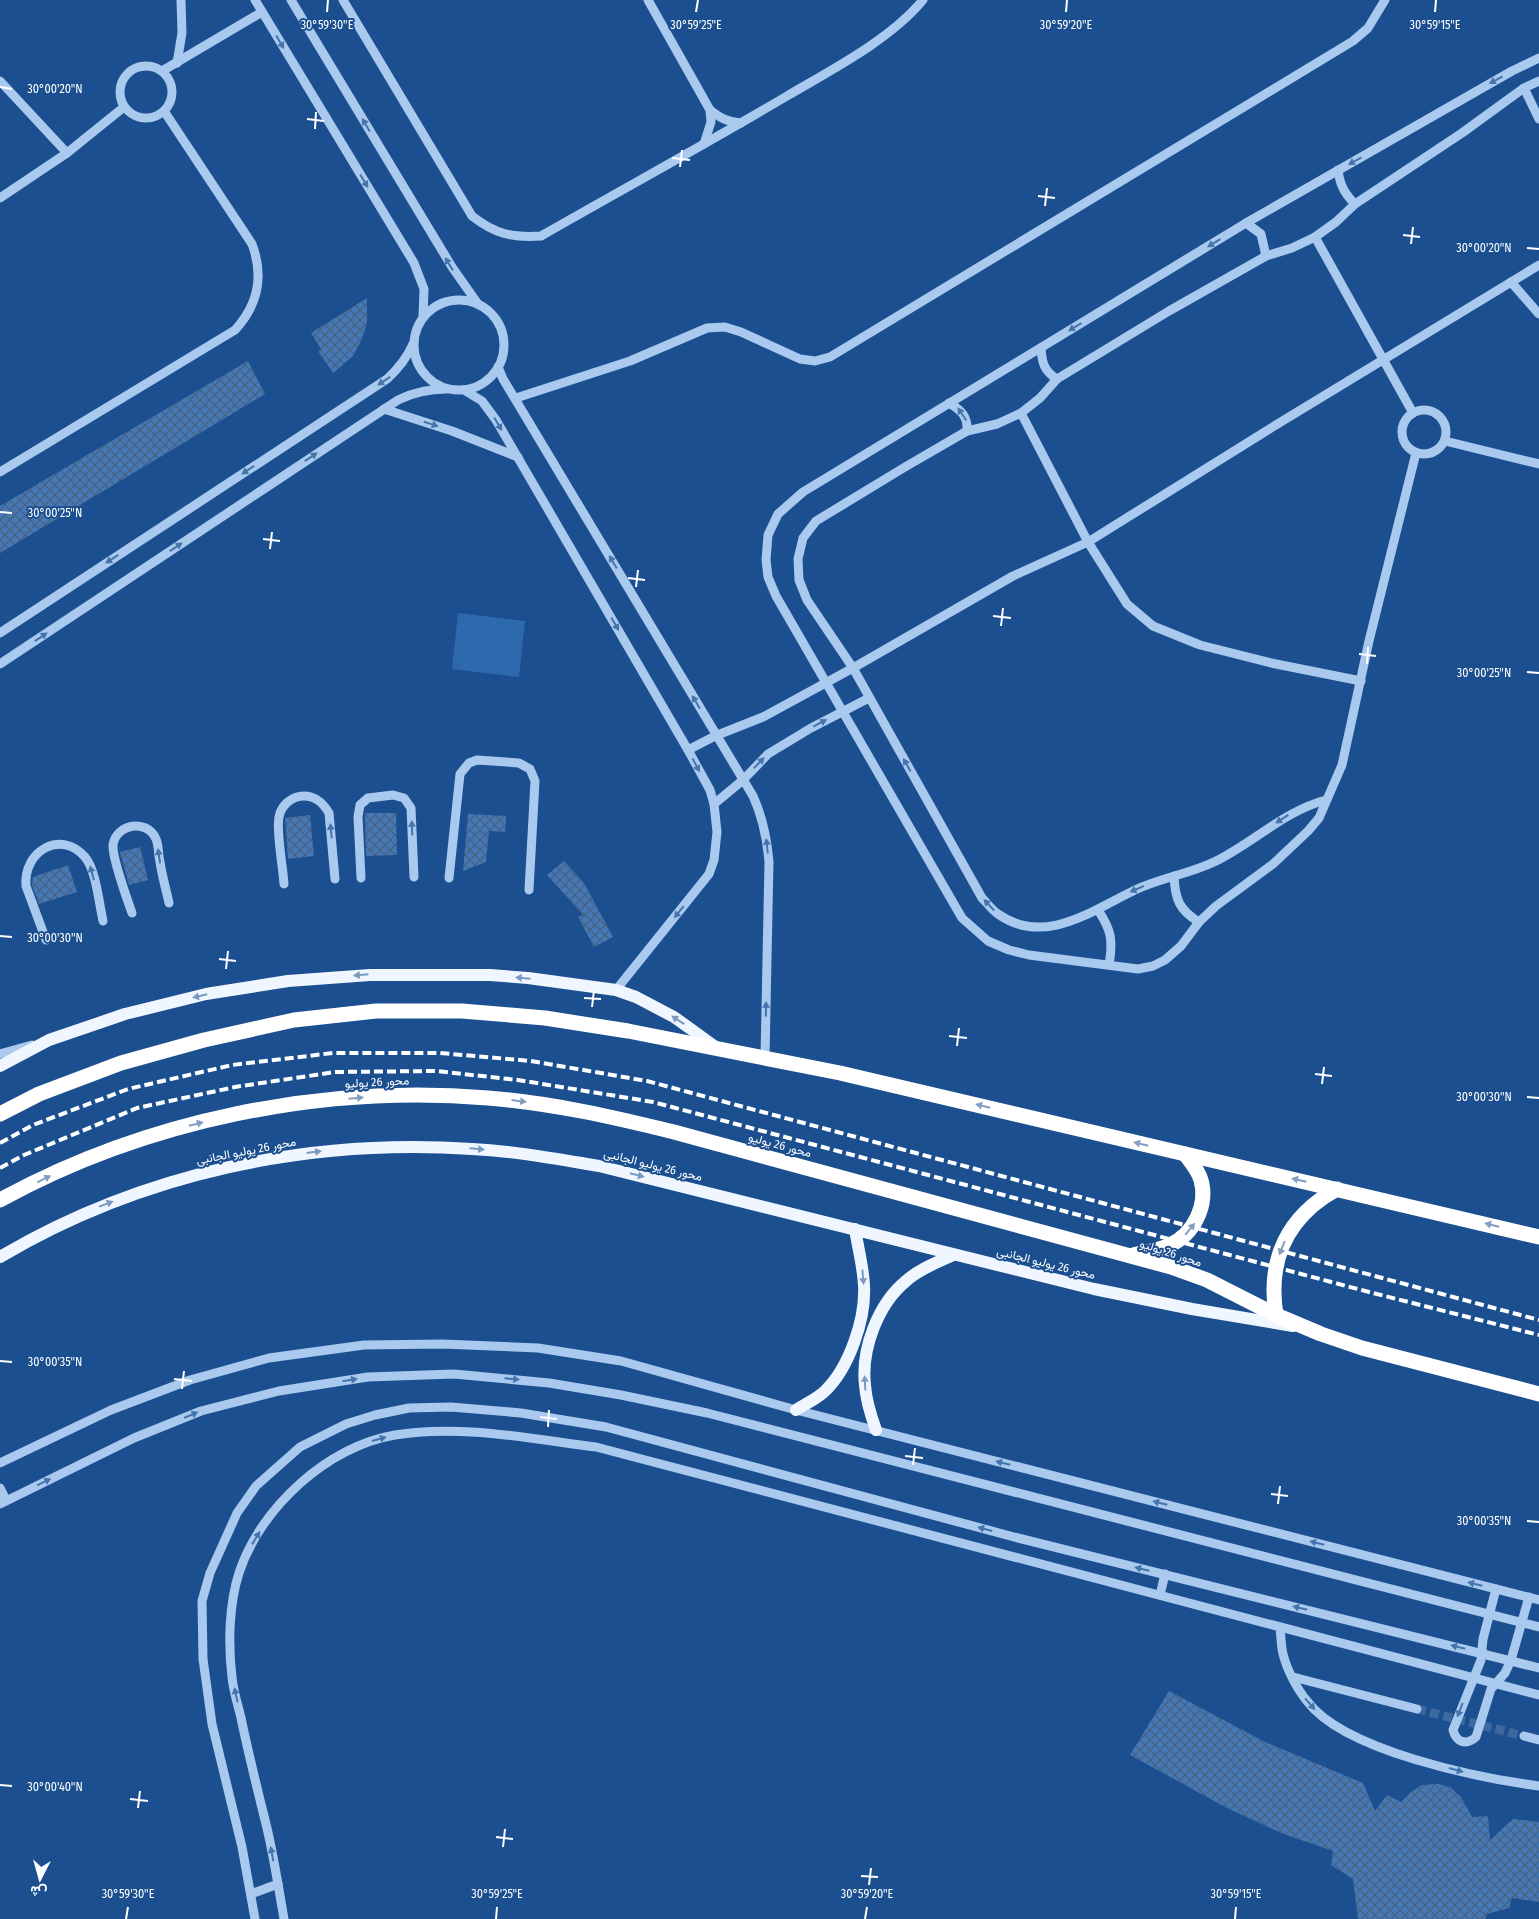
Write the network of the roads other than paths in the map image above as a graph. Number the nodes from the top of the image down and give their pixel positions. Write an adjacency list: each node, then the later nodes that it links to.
1 (181, 0): 10 (street)
2 (255, 0): 8 (street)
3 (291, 0): 30 (street, one-way to 3)
4 (343, 0): 20 (street)
5 (648, 0): 16 (street)
6 (923, 0): 19 (street)
7 (1385, 0): 40 (street)
8 (262, 12): 10 (street); 32 (street, one-way to 32)
9 (1539, 58): 22 (street, one-way to 22)
10 (177, 63): 11 (street)
11 (162, 71): 15 (street); 17 (street)
12 (1539, 81): 14 (street)
13 (0, 82): 21 (street)
14 (1524, 88): 18 (street); 24 (street)
15 (124, 107): 17 (street); 21 (street)
16 (710, 110): 19 (street); 20 (street)
17 (164, 111): 50 (street)
18 (1539, 119)
19 (741, 123): 20 (street)
20 (704, 144)
21 (67, 153): 23 (street)
22 (1338, 170): 24 (street); 25 (street)
23 (0, 198)
24 (1354, 204): 26 (street)
25 (1246, 224): 27 (street); 34 (street, one-way to 34)
26 (1315, 236): 27 (street); 35 (street)
27 (1266, 256): 37 (street)
28 (1539, 265): 29 (street)
29 (1511, 282): 31 (street); 35 (street)
30 (478, 304): 32 (street); 36 (street)
31 (1539, 314)
32 (423, 316): 33 (street)
33 (413, 344): 38 (street); 52 (street, one-way to 52)
34 (1041, 348): 37 (street); 41 (street)
35 (1383, 359): 44 (street); 51 (street)
36 (498, 367): 39 (street); 40 (street)
37 (1058, 378): 43 (street)
38 (446, 388): 39 (street); 42 (street)
39 (464, 390): 48 (street, one-way to 48)
40 (516, 398): 59 (street, one-way to 40)
41 (948, 402): 45 (street, one-way to 41); 56 (street)
42 (384, 409): 48 (street, one-way to 48); 53 (street, one-way to 42)
43 (1021, 413): 45 (street); 51 (street)
44 (1413, 413): 46 (street); 47 (street)
45 (967, 431): 54 (street)
46 (1444, 441): 47 (street); 49 (street)
47 (1416, 453): 55 (street)
48 (518, 457): 60 (street, one-way to 60)
49 (1539, 464)
50 (0, 472)
51 (1088, 542): 54 (street); 55 (street)
52 (0, 633)
53 (0, 664)
54 (853, 668): 56 (street); 57 (street)
55 (1361, 681): 62 (street)
56 (826, 683): 58 (street); 59 (street)
57 (869, 698): 58 (street); 72 (street, one-way to 57)
58 (843, 711): 61 (street, one-way to 58); 77 (street)
59 (715, 736): 60 (street); 61 (street)
60 (688, 750): 63 (street, one-way to 63)
61 (743, 780): 63 (street); 82 (street, one-way to 61)
62 (1326, 800): 64 (street, one-way to 64); 75 (street)
63 (714, 804): 78 (street, one-way to 78)
64 (1174, 876): 72 (street, one-way to 72); 75 (street)
65 (414, 877): 66 (street, one-way to 66)
66 (361, 878)
67 (449, 878): 70 (street)
68 (335, 879): 69 (street, one-way to 69)
69 (284, 884)
70 (529, 890)
71 (169, 903): 73 (street, one-way to 73)
72 (1098, 910): 77 (street)
73 (132, 913)
74 (103, 921): 76 (street, one-way to 76)
75 (1199, 922): 77 (street)
76 (46, 940)
77 (1109, 966)
78 (616, 990): 79 (main road, one-way to 79); 80 (main road, one-way to 78)
79 (49, 1040): 81 (street); 83 (main road)
80 (717, 1048): 82 (highway); 84 (highway)
81 (0, 1054)
82 (764, 1057): 85 (highway, one-way to 82)
83 (0, 1066)
84 (0, 1114)
85 (1185, 1154): 86 (highway, one-way to 85); 91 (highway, one-way to 85)
86 (1338, 1189): 89 (highway, one-way to 86); 93 (highway, one-way to 93)
87 (0, 1200): 91 (highway, محور 26 يوليو, one-way to 91)
88 (854, 1229): 90 (main road, محور 26 يوليو الجانبى); 92 (main road, محور 26 يوليو الجانبى, one-way to 88); 96 (main road, one-way to 96)
89 (1539, 1237)
90 (953, 1255): 94 (main road, محور 26 يوليو الجانبى); 97 (main road, one-way to 90)
91 (1132, 1255): 93 (highway, محور 26 يوليو)
92 (0, 1257)
93 (1276, 1315): 94 (highway, محور 26 يوليو)
94 (1304, 1328): 95 (highway, محور 26 يوليو)
95 (1539, 1394)
96 (796, 1410): 97 (street); 98 (street)
97 (876, 1430): 102 (street, one-way to 97)
98 (0, 1464)
99 (0, 1488): 100 (street)
100 (3, 1502): 106 (street, one-way to 106)
101 (1164, 1574): 103 (street); 110 (street, one-way to 101); 122 (street, one-way to 122)
102 (1496, 1589): 104 (street); 106 (street)
103 (1160, 1596): 108 (street); 121 (street, one-way to 103)
104 (1529, 1597): 105 (street); 107 (street)
105 (1539, 1600)
106 (1489, 1614): 107 (street); 110 (street)
107 (1522, 1622): 109 (street); 111 (street)
108 (1280, 1627): 113 (street); 114 (street)
109 (1539, 1627)
110 (1482, 1653): 111 (street); 114 (street)
111 (1511, 1660): 112 (street); 115 (street)
112 (1539, 1668)
113 (1293, 1677): 117 (street); 120 (street, one-way to 120)
114 (1472, 1678): 115 (street); 115 (street, one-way to 115)
115 (1495, 1683): 116 (street)
116 (1539, 1695)
117 (1417, 1709)
118 (1524, 1736): 119 (street)
119 (1539, 1740)
120 (1539, 1786)
121 (278, 1884): 122 (street); 124 (street)
122 (250, 1894): 123 (street)
123 (255, 1919)
124 (284, 1919)

